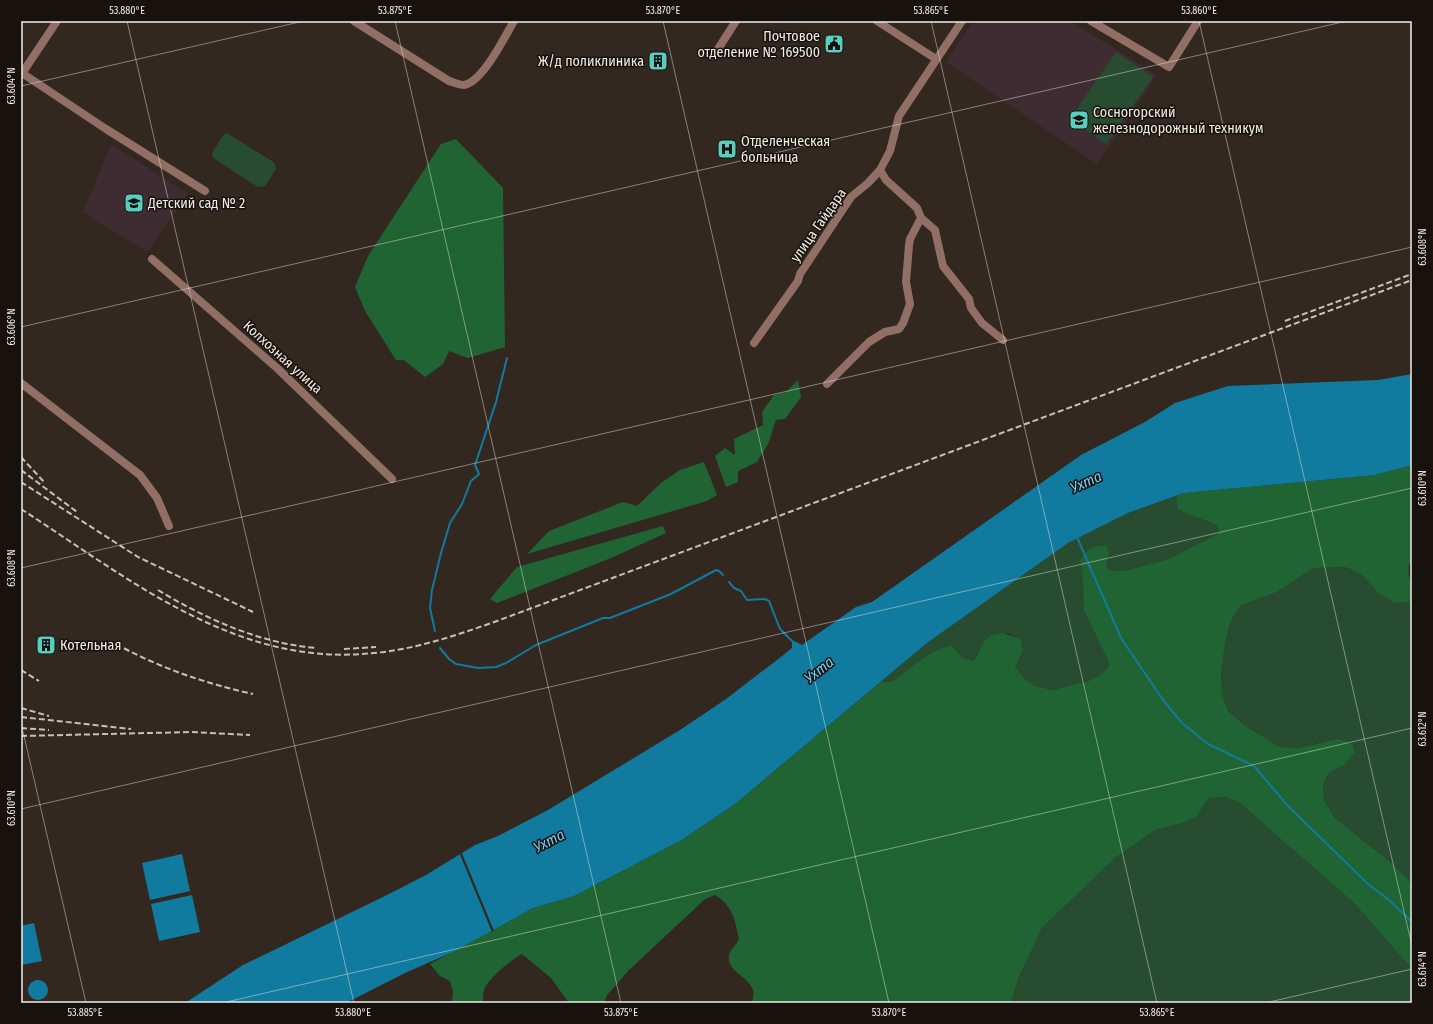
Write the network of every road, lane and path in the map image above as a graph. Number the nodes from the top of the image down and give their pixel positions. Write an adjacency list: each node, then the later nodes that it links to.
1 (57, 21): 11 (street)
2 (354, 21): 3 (street)
3 (514, 21)
4 (736, 21): 9 (street)
5 (877, 21): 10 (street)
6 (962, 21): 10 (street, улица Гайдара)
7 (1092, 21): 8 (street)
8 (1198, 21)
9 (718, 49)
10 (936, 59): 12 (street, улица Гайдара)
11 (22, 74): 13 (street)
12 (880, 170): 14 (street); 17 (street, улица Гайдара)
13 (204, 191)
14 (921, 218): 16 (street); 19 (street)
15 (152, 259): 20 (street, Колхозная улица)
16 (1003, 340)
17 (754, 343)
18 (21, 382): 21 (street)
19 (827, 384)
20 (392, 479)
21 (169, 526)

